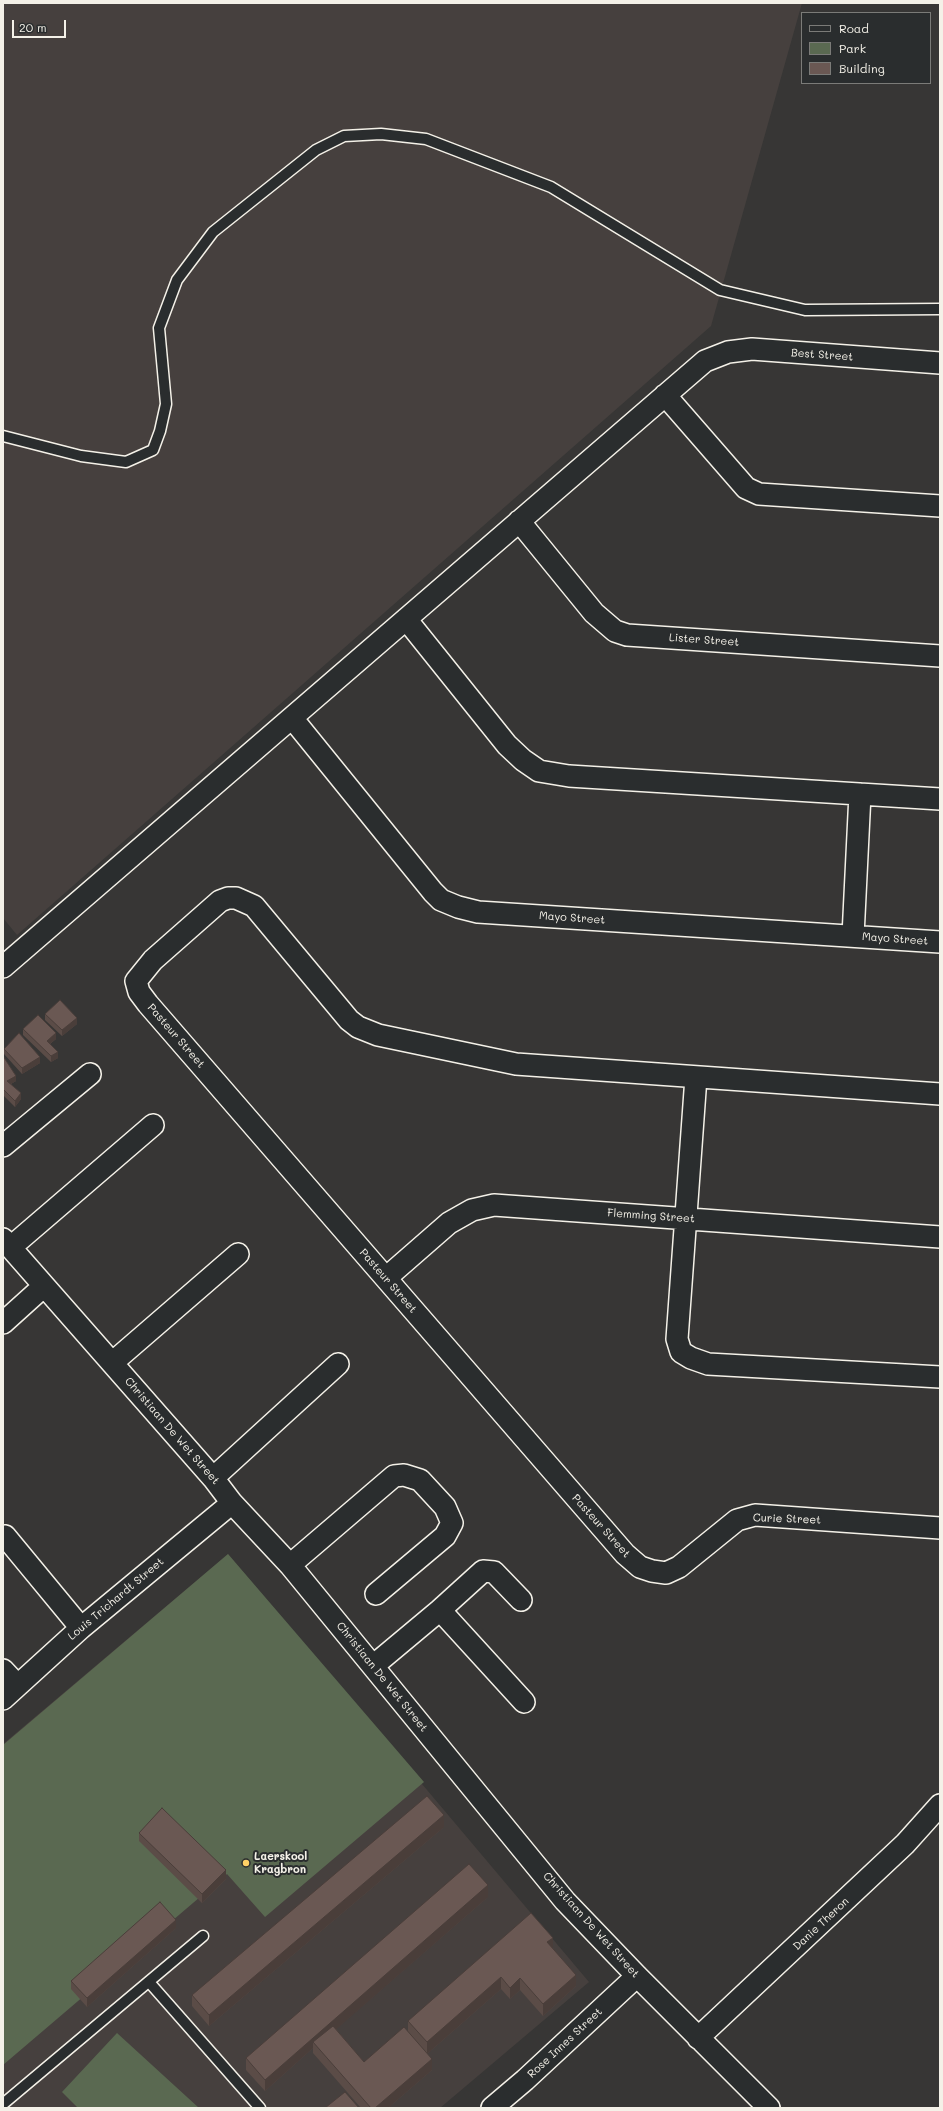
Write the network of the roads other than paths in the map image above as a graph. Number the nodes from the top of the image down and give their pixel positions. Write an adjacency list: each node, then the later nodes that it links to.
1 (940, 309): 4 (lane)
2 (940, 363): 3 (street, Best Street)
3 (665, 395): 5 (street); 6 (street, Best Street)
4 (3, 436)
5 (940, 506)
6 (519, 522): 7 (street, Best Street); 8 (street, Lister Street)
7 (406, 619): 9 (street, Best Street); 10 (street)
8 (940, 656)
9 (292, 718): 12 (street, Mayo Street); 14 (street, Best Street)
10 (860, 794): 11 (street); 12 (street)
11 (940, 799)
12 (852, 936): 13 (street, Mayo Street)
13 (940, 942)
14 (3, 967)
15 (90, 1074): 19 (street)
16 (696, 1077): 17 (street); 20 (street); 24 (street, Pasteur Street)
17 (940, 1094)
18 (153, 1125): 22 (street)
19 (3, 1146)
20 (686, 1218): 21 (street, Flemming Street); 24 (street, Flemming Street); 29 (street)
21 (940, 1237)
22 (7, 1243): 25 (street, Christiaan De Wet Street)
23 (238, 1254): 27 (street)
24 (386, 1278): 35 (street, Pasteur Street)
25 (44, 1286): 26 (street); 27 (street, Christiaan De Wet Street)
26 (3, 1323)
27 (112, 1363): 30 (street, Christiaan De Wet Street)
28 (338, 1364): 30 (street)
29 (940, 1378)
30 (213, 1478): 31 (street, Christiaan De Wet Street)
31 (232, 1502): 34 (street, Christiaan De Wet Street); 39 (street, Louis Trichardt Street)
32 (940, 1528): 35 (street, Curie Street)
33 (5, 1536): 39 (street)
34 (290, 1564): 36 (street); 40 (street, Christiaan De Wet Street)
35 (652, 1571)
36 (376, 1594)
37 (521, 1600): 38 (street)
38 (440, 1610): 40 (street); 43 (street)
39 (81, 1628): 42 (street, Louis Trichardt Street)
40 (373, 1666): 46 (street, Christiaan De Wet Street)
41 (3, 1670): 42 (street)
42 (10, 1692)
43 (524, 1702)
44 (940, 1805): 48 (street, Danie Theron)
45 (203, 1936): 47 (lane)
46 (637, 1976): 48 (street, Christiaan De Wet Street); 51 (street, Rose Innes Street)
47 (149, 1982): 49 (lane); 50 (lane)
48 (698, 2038): 52 (street, Christiaan De Wet Street)
49 (3, 2104)
50 (260, 2108)
51 (492, 2108)
52 (769, 2108)

